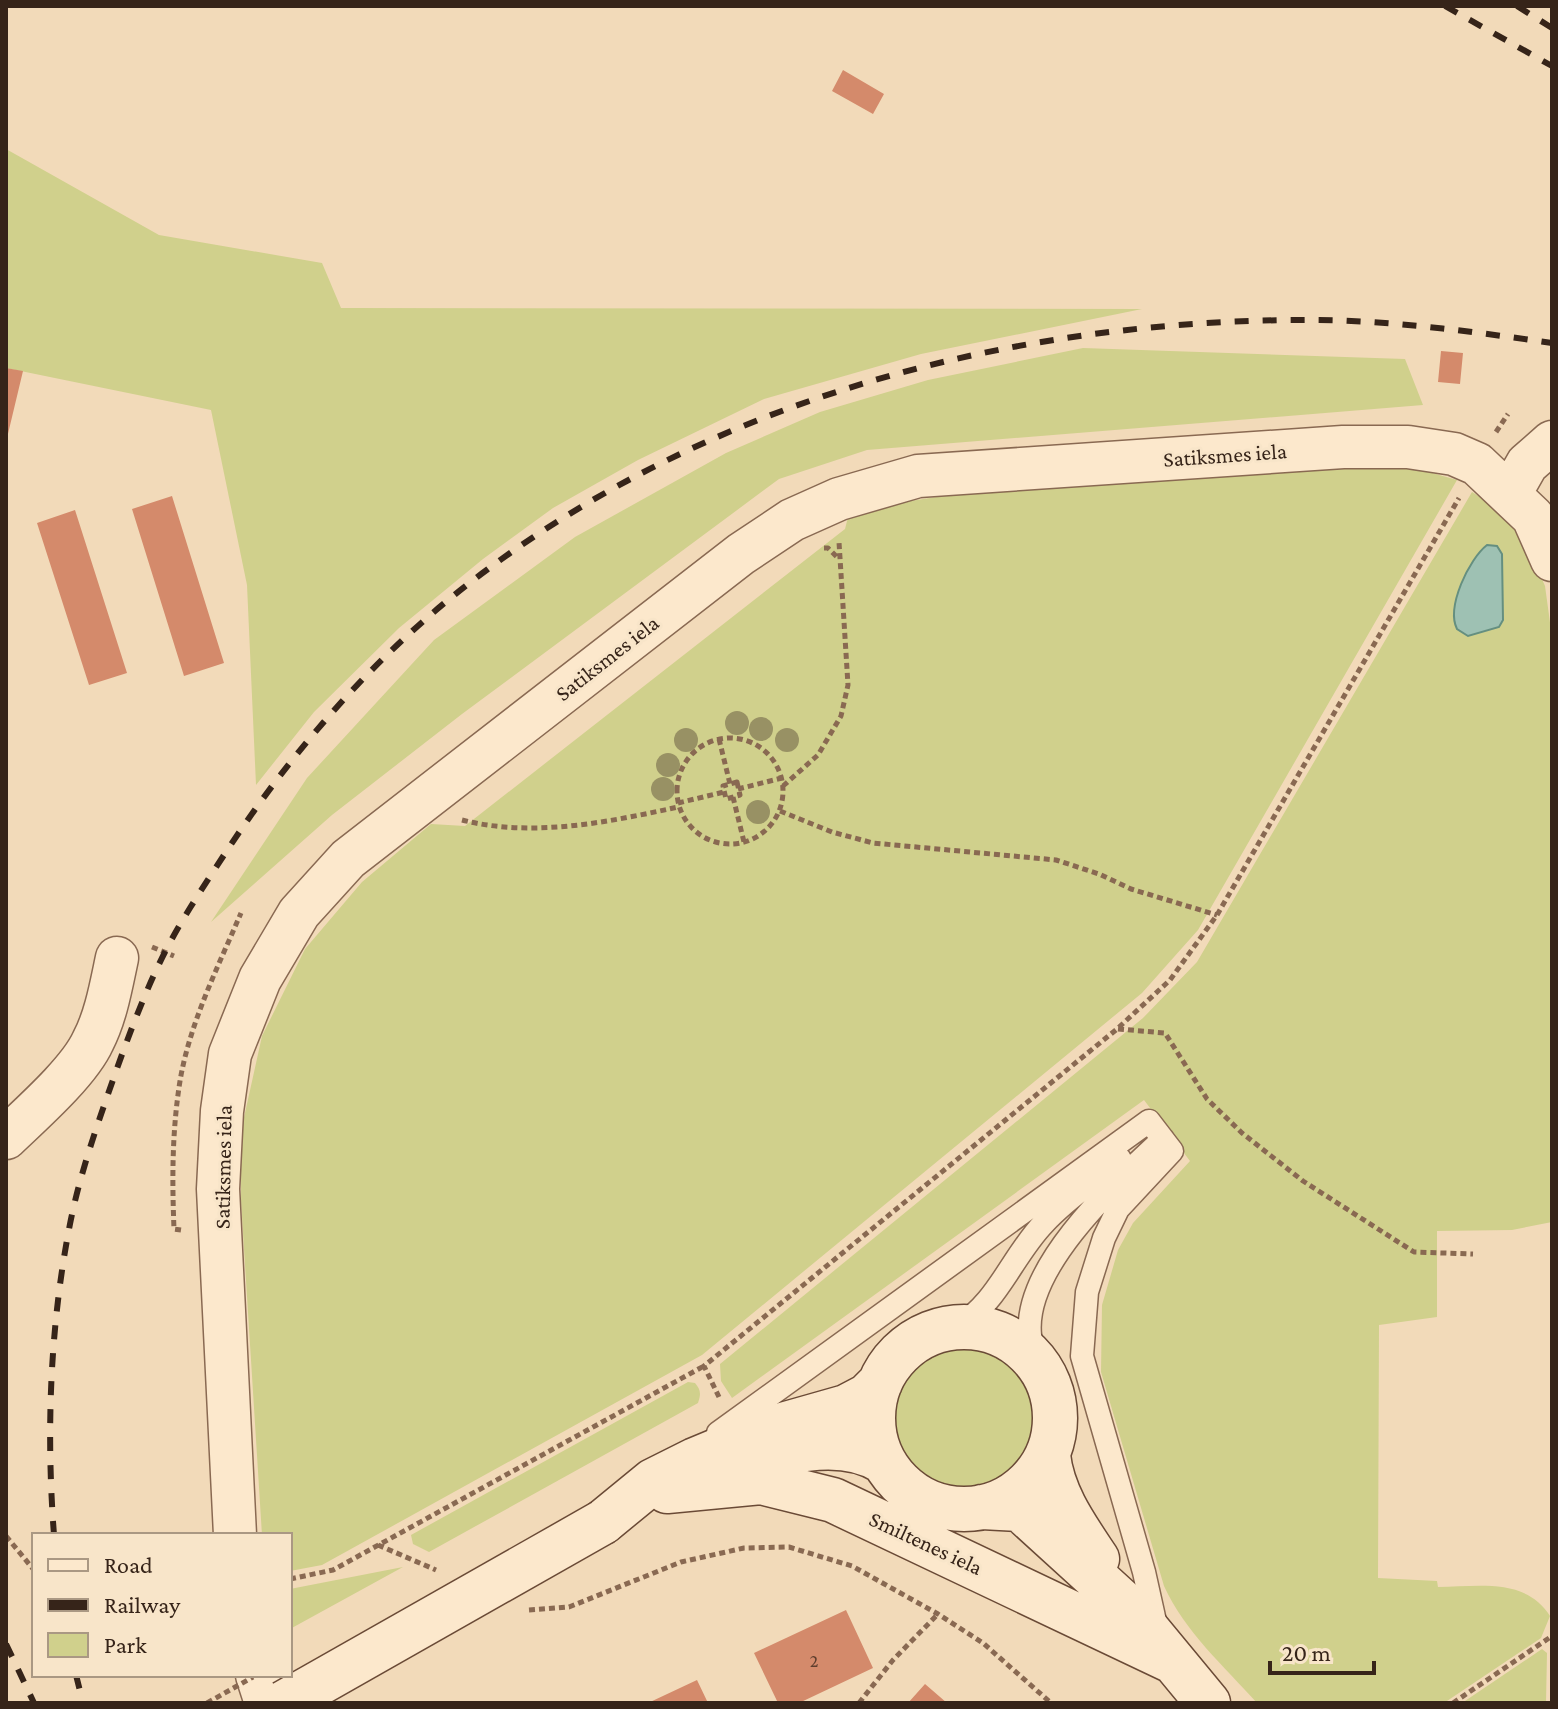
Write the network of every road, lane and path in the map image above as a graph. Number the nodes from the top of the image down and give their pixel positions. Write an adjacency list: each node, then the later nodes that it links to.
1 (1508, 414): 2 (path)
2 (1491, 439)
3 (1552, 442): 5 (street)
4 (1463, 490): 19 (path)
5 (1510, 494): 7 (street, Satiksmes iela); 35 (street, Satiksmes iela)
6 (838, 558): 11 (path)
7 (1552, 560)
8 (719, 739): 9 (path); 10 (path); 15 (path)
9 (782, 778): 11 (path); 12 (path)
10 (730, 784): 12 (path); 13 (path)
11 (783, 786): 16 (path)
12 (738, 789): 14 (path)
13 (724, 792): 14 (path); 15 (path)
14 (733, 797): 18 (path)
15 (678, 805): 17 (path); 18 (path)
16 (780, 811): 18 (path); 19 (path)
17 (461, 820)
18 (744, 842)
19 (1217, 915): 22 (path)
20 (135, 953): 21 (path); 24 (street)
21 (174, 956)
22 (1117, 1029): 25 (path); 28 (path)
23 (1159, 1134): 26 (lane); 27 (lane); 33 (lane); 44 (lane)
24 (6, 1138)
25 (1473, 1254)
26 (957, 1327): 27 (street, Smiltenes iela); 29 (street, Smiltenes iela)
27 (1038, 1365): 31 (street, Smiltenes iela)
28 (704, 1366): 30 (path); 37 (path)
29 (880, 1383): 32 (street, Smiltenes iela); 33 (street, Smiltenes iela)
30 (708, 1406)
31 (1048, 1455): 34 (street, Smiltenes iela); 44 (street, Smiltenes iela)
32 (884, 1462): 33 (street, Smiltenes iela); 34 (street, Smiltenes iela)
33 (660, 1486): 44 (street, Smiltenes iela); 49 (street, Smiltenes iela, bridge)
34 (982, 1507): 44 (street, Smiltenes iela)
35 (235, 1533)
36 (6, 1536): 38 (path)
37 (378, 1545): 39 (path); 40 (path)
38 (32, 1568)
39 (446, 1575)
40 (292, 1579)
41 (527, 1610): 42 (path)
42 (938, 1614): 50 (path); 51 (path)
43 (1552, 1636): 53 (path)
44 (1154, 1638): 52 (street, Smiltenes iela)
45 (253, 1677): 47 (path, bridge)
46 (258, 1677): 48 (street)
47 (207, 1703)
48 (266, 1703)
49 (284, 1703)
50 (859, 1703)
51 (1051, 1703)
52 (1208, 1703)
53 (1453, 1703)

